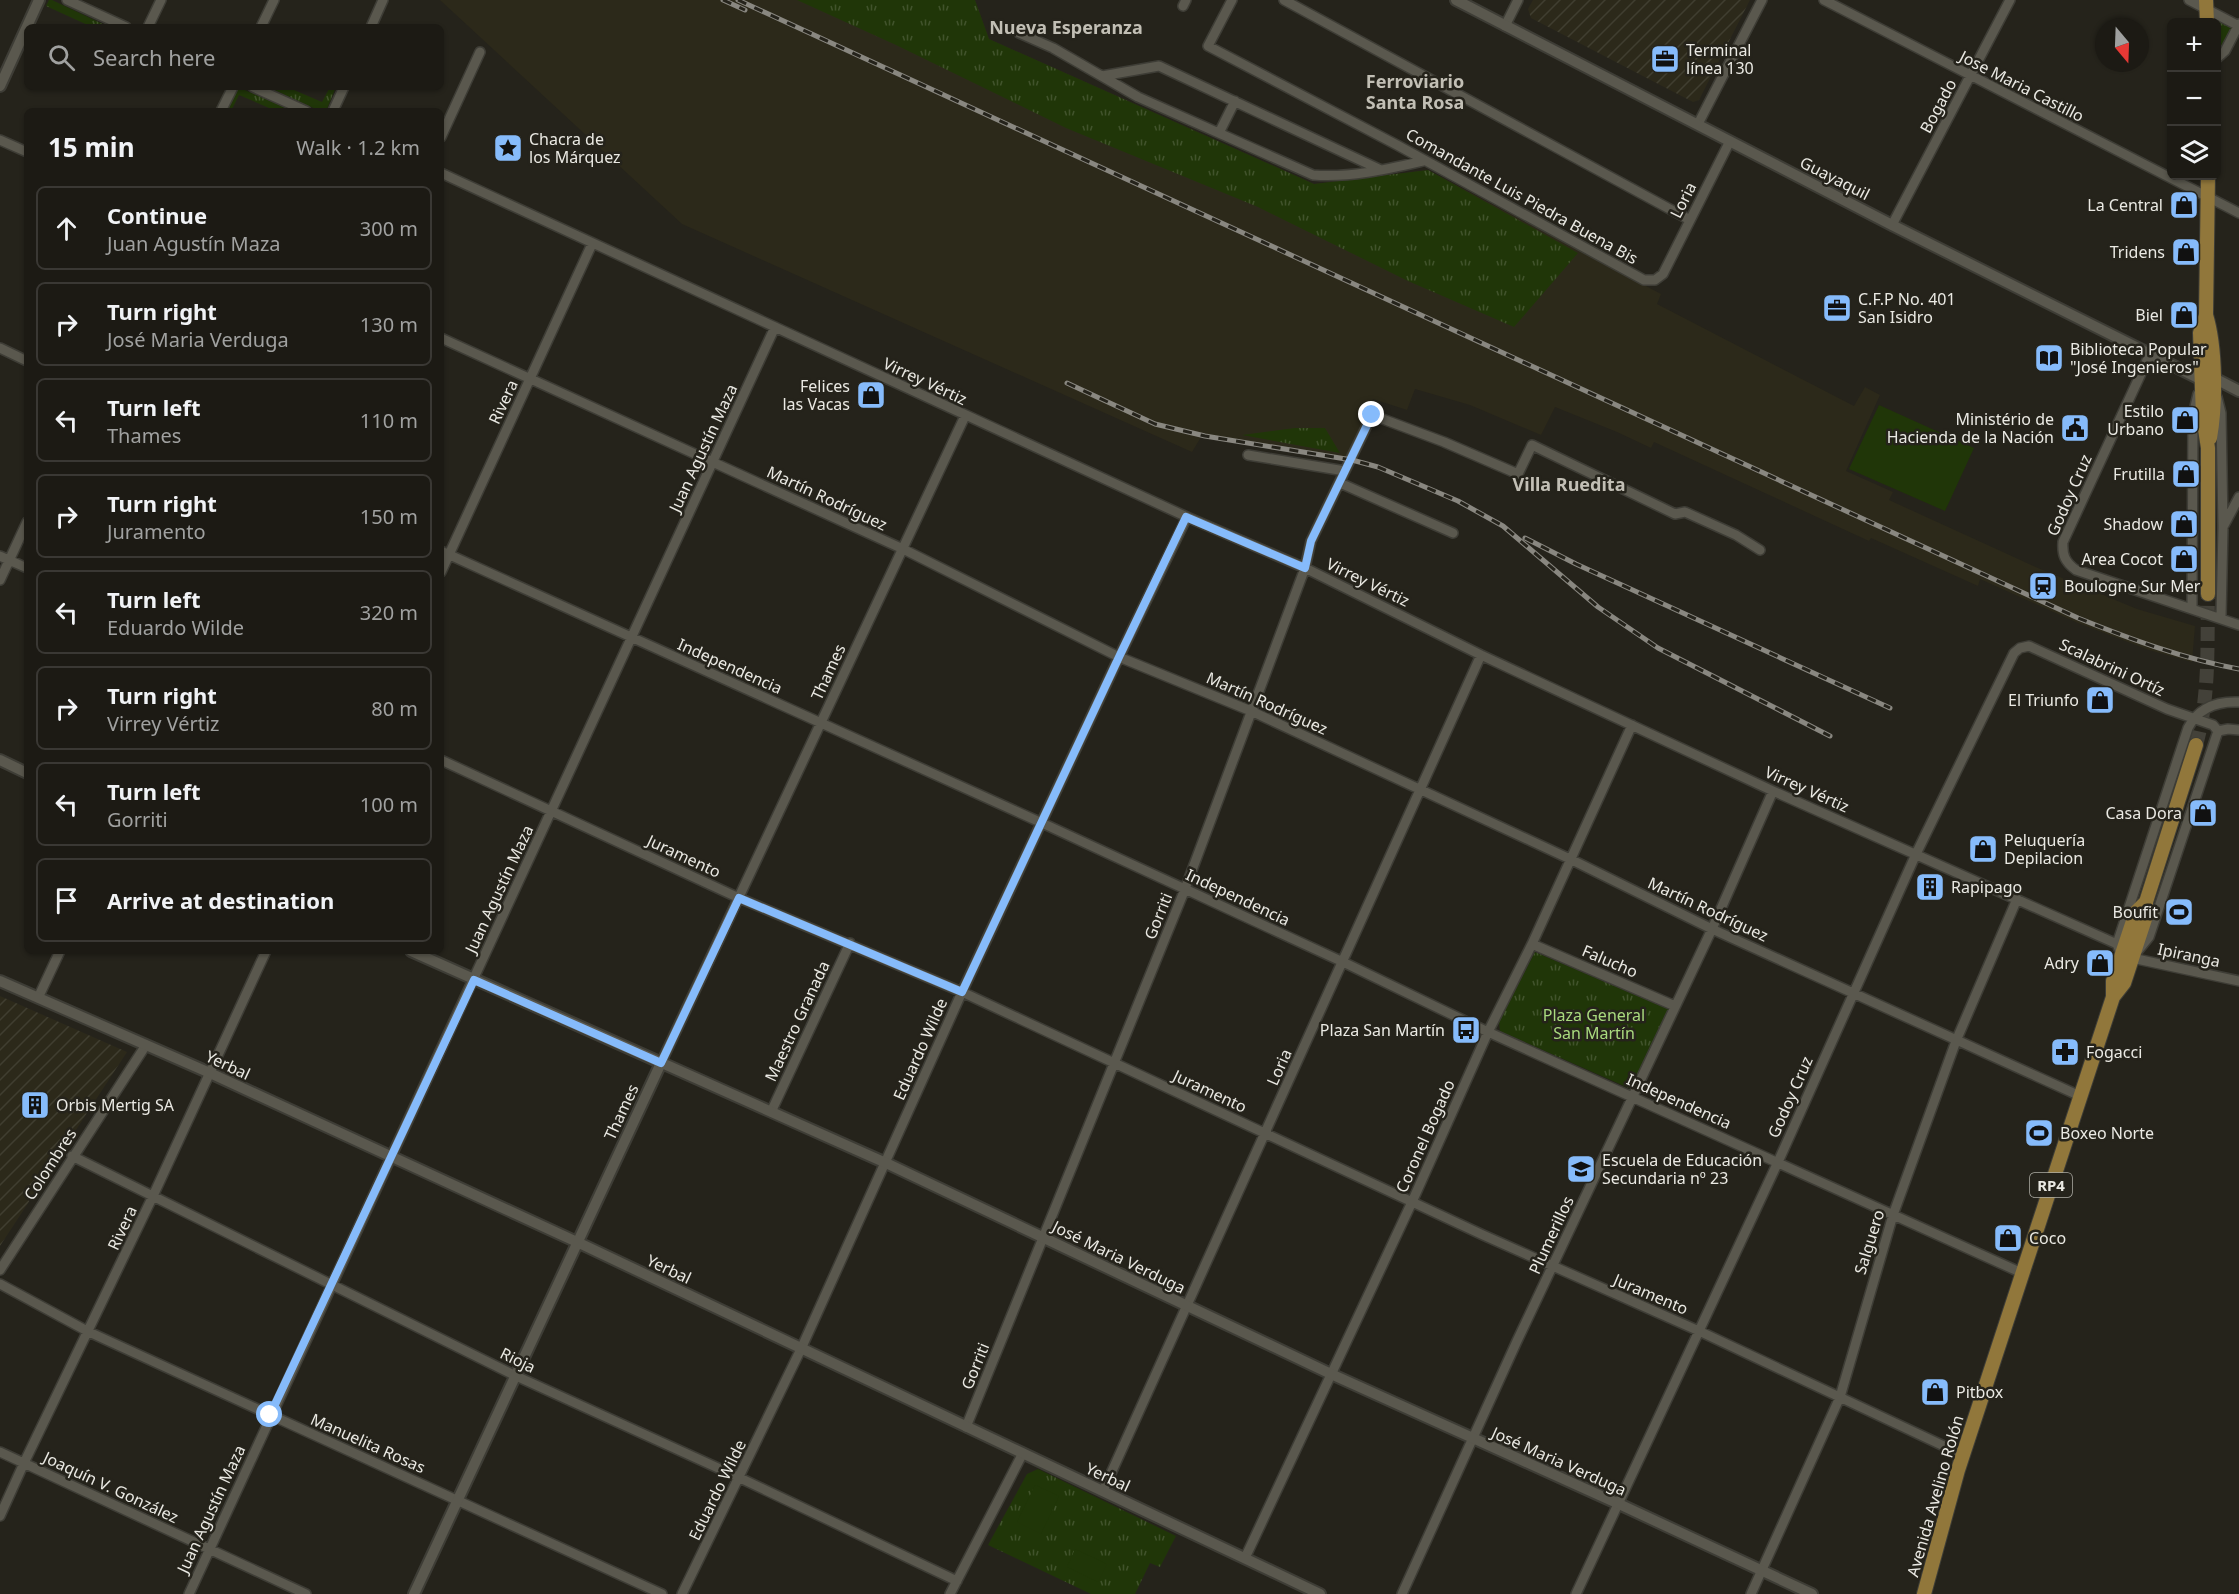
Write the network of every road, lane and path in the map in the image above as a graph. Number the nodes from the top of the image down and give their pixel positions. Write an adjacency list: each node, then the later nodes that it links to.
1 (39, 0): 15 (street)
2 (66, 0): 16 (street)
3 (160, 0): 17 (street)
4 (274, 0): 18 (street)
5 (383, 0): 19 (street)
6 (1232, 0): 42 (street, Comandante Luis Piedra Buena Bis)
7 (1284, 0): 48 (street)
8 (1456, 0): 21 (street, Guayaquil)
9 (1518, 0): 21 (street)
10 (1762, 0): 36 (street)
11 (1824, 0): 27 (street, Jose Maria Castillo)
12 (2010, 0): 27 (street, Bogado)
13 (2189, 0): 14 (street)
14 (2206, 10): 20 (street)
15 (28, 24)
16 (119, 24)
17 (149, 24)
18 (262, 24)
19 (372, 24)
20 (2239, 25): 25 (street)
21 (1505, 26): 36 (street, Guayaquil)
22 (24, 33): 28 (street)
23 (1019, 33): 26 (street)
24 (480, 52): 37 (street)
25 (2221, 55)
26 (1102, 76): 32 (street); 38 (street)
27 (1970, 76): 46 (street, Jose Maria Castillo); 49 (street, Bogado)
28 (0, 86)
29 (232, 90): 33 (street)
30 (260, 90): 34 (street)
31 (343, 90): 35 (street)
32 (1235, 101): 38 (street); 43 (street)
33 (222, 108)
34 (299, 108)
35 (334, 108)
36 (1698, 124): 40 (street, Guayaquil)
37 (444, 130)
38 (1219, 133): 43 (street)
39 (0, 140): 41 (street)
40 (1730, 141): 48 (street, Loria); 49 (street, Guayaquil)
41 (24, 151)
42 (1424, 161): 43 (street); 51 (street, Comandante Luis Piedra Buena Bis)
43 (1381, 170)
44 (444, 174): 50 (street, Virrey Vértiz)
45 (2208, 180): 46 (main road)
46 (2208, 197): 47 (street, Jose Maria Castillo); 58 (main road)
47 (2239, 213)
48 (1690, 220): 51 (street, Loria)
49 (1892, 225): 55 (street, Guayaquil)
50 (592, 244): 52 (street, Virrey Vértiz); 57 (street, Rivera)
51 (1663, 273)
52 (775, 327): 60 (street, Virrey Vértiz); 62 (street, Juan Agustín Maza)
53 (444, 339): 57 (street, Martín Rodríguez)
54 (0, 348): 56 (street)
55 (2150, 354): 58 (street, Guayaquil); 79 (street, Godoy Cruz)
56 (24, 360)
57 (530, 378): 62 (street, Martín Rodríguez); 72 (street, Rivera)
58 (2207, 379): 59 (street, Guayaquil); 67 (street); 78 (main road); 79 (street)
59 (2239, 391)
60 (965, 416): 66 (street, Virrey Vértiz); 70 (street, Thames)
61 (1248, 455): 63 (street)
62 (713, 462): 70 (street, Martín Rodríguez); 82 (street, Juan Agustín Maza)
63 (1345, 471): 64 (street, Gorriti); 71 (street, Gorriti)
64 (1340, 483): 69 (street); 76 (street, Gorriti)
65 (2239, 497): 67 (street)
66 (1186, 517): 76 (street, Virrey Vértiz); 85 (street, Eduardo Wilde)
67 (2223, 527): 80 (street)
68 (24, 528): 74 (street)
69 (1453, 532)
70 (903, 549): 85 (street, Martín Rodríguez); 89 (street, Thames)
71 (1760, 550)
72 (445, 553): 82 (street, Independencia)
73 (0, 556): 74 (street)
74 (9, 560): 75 (street); 77 (street)
75 (24, 567)
76 (1305, 568): 84 (street, Virrey Vértiz); 87 (street, Gorriti)
77 (0, 580)
78 (2208, 594)
79 (2192, 608): 80 (street)
80 (2220, 617): 81 (street)
81 (2239, 625)
82 (632, 638): 89 (street, Independencia); 99 (street, Juan Agustín Maza)
83 (2020, 648): 88 (street, Scalabrini Ortíz); 101 (street, Godoy Cruz)
84 (1481, 655): 90 (street, Virrey Vértiz); 97 (street, Loria)
85 (1119, 657): 87 (street, Martín Rodríguez); 100 (street, Eduardo Wilde)
86 (2239, 702): 88 (street)
87 (1251, 711): 97 (street, Martín Rodríguez); 103 (street, Gorriti)
88 (2193, 717): 92 (street, Scalabrini Ortíz); 109 (street, Avenida Avelino Rolón)
89 (821, 723): 100 (street, Independencia); 104 (street, Thames)
90 (1632, 725): 98 (street, Virrey Vértiz); 102 (street, Coronel Bogado)
91 (2239, 730): 92 (street)
92 (2218, 731): 109 (street, Avenida Avelino Rolón)
93 (2196, 745): 109 (main road, Avenida Avelino Rolón / RP4)
94 (0, 760): 96 (street)
95 (444, 761): 99 (street, Juramento)
96 (24, 772)
97 (1420, 789): 102 (street, Martín Rodríguez); 113 (street, Loria)
98 (1773, 791): 101 (street, Virrey Vértiz); 106 (street, Plumerillos)
99 (552, 811): 104 (street, Juramento); 114 (street, Juan Agustín Maza)
100 (1042, 823): 103 (street, Independencia); 117 (street, Eduardo Wilde)
101 (1916, 854): 105 (street, Virrey Vértiz); 118 (street, Godoy Cruz)
102 (1570, 859): 106 (street, Martín Rodríguez); 108 (street, Coronel Bogado)
103 (1185, 889): 113 (street, Independencia); 125 (street, Gorriti)
104 (739, 898): 107 (street, Juramento); 124 (street, Thames)
105 (2017, 899): 109 (street, Virrey Vértiz); 122 (street, Salguero)
106 (1712, 929): 118 (street, Martín Rodríguez); 120 (street, Plumerillos)
107 (850, 943): 117 (street, Juramento); 129 (street, Maestro Granada)
108 (1532, 944): 120 (street, Falucho); 121 (street, Coronel Bogado)
109 (2124, 952): 116 (street, Ipiranga); 128 (main road, Avenida Avelino Rolón / RP4)
110 (59, 954): 119 (street)
111 (265, 954): 126 (street, Rivera)
112 (418, 954): 114 (street, José Maria Verduga)
113 (1343, 962): 121 (street, Independencia); 130 (street, Loria)
114 (474, 980): 124 (street, José Maria Verduga); 132 (street, Juan Agustín Maza)
115 (0, 981): 119 (street, Yerbal)
116 (2239, 981)
117 (962, 992): 125 (street, Juramento); 134 (street, Eduardo Wilde)
118 (1854, 993): 122 (street, Martín Rodríguez); 133 (street, Godoy Cruz)
119 (38, 998): 123 (street, Yerbal)
120 (1675, 1006): 127 (street, Plumerillos)
121 (1488, 1032): 127 (street, Independencia); 136 (street, Coronel Bogado)
122 (1956, 1041): 128 (street, Martín Rodríguez); 137 (street, Salguero)
123 (146, 1045): 126 (street, Yerbal); 131 (street, Colombres)
124 (661, 1063): 129 (street, José Maria Verduga); 139 (street, Thames)
125 (1115, 1063): 130 (street, Juramento); 138 (street, Gorriti)
126 (210, 1073): 132 (street, Yerbal); 135 (street, Rivera)
127 (1632, 1096): 133 (street, Independencia); 140 (street, Plumerillos)
128 (2080, 1096): 142 (main road, Avenida Avelino Rolón / RP4)
129 (771, 1112): 134 (street, José Maria Verduga)
130 (1266, 1134): 136 (street, Juramento); 145 (street, Loria)
131 (72, 1156): 135 (street, Rioja); 141 (street, Colombres)
132 (392, 1158): 139 (street, Yerbal); 144 (street, Juan Agustín Maza)
133 (1778, 1162): 137 (street, Independencia); 146 (street, Godoy Cruz)
134 (886, 1163): 138 (street, José Maria Verduga); 148 (street, Eduardo Wilde)
135 (153, 1196): 144 (street, Rioja); 147 (street, Rivera)
136 (1412, 1202): 140 (street, Juramento); 149 (street, Coronel Bogado)
137 (1893, 1215): 142 (street, Independencia); 151 (street, Salguero)
138 (1043, 1237): 145 (street, José Maria Verduga); 153 (street, Gorriti)
139 (577, 1242): 148 (street, Yerbal); 150 (street, Thames)
140 (1553, 1266): 146 (street, Juramento); 154 (street, Plumerillos)
141 (0, 1270)
142 (2022, 1273): 157 (main road, Avenida Avelino Rolón / RP4)
143 (0, 1284): 147 (street, Manuelita Rosas)
144 (332, 1284): 150 (street, Rioja); 152 (street, Juan Agustín Maza)
145 (1187, 1306): 149 (street, José Maria Verduga); 160 (street, Loria)
146 (1699, 1331): 151 (street, Juramento); 162 (street, Godoy Cruz)
147 (89, 1332): 152 (street, Manuelita Rosas); 158 (street, Rivera)
148 (801, 1349): 153 (street, Yerbal); 159 (street, Eduardo Wilde)
149 (1331, 1374): 154 (street, José Maria Verduga); 165 (street, Coronel Bogado)
150 (516, 1376): 159 (street, Rioja); 161 (street, Thames)
151 (1840, 1397): 157 (street, Juramento); 166 (street, Salguero)
152 (270, 1415): 161 (street, Manuelita Rosas); 164 (street, Juan Agustín Maza)
153 (966, 1427): 156 (street, Yerbal)
154 (1473, 1439): 162 (street, José Maria Verduga); 175 (street, Plumerillos)
155 (0, 1452): 158 (street, Joaquín V. González)
156 (1023, 1454): 160 (street, Yerbal); 167 (street)
157 (1964, 1455): 179 (main road, Avenida Avelino Rolón / RP4)
158 (24, 1463): 163 (street, Rivera); 164 (street, Joaquín V. González)
159 (740, 1478): 167 (street, Rioja); 172 (street, Eduardo Wilde)
160 (1103, 1491): 165 (street, Yerbal)
161 (458, 1500): 170 (street, Thames); 171 (street, Manuelita Rosas)
162 (1619, 1504): 166 (street, José Maria Verduga); 176 (street, Godoy Cruz)
163 (0, 1516)
164 (210, 1549): 168 (street, Juan Agustín Maza); 169 (street, Joaquín V. González)
165 (1245, 1558): 174 (street, Yerbal)
166 (1761, 1571): 177 (street, Salguero); 178 (street, José Maria Verduga)
167 (957, 1581): 173 (street)
168 (189, 1594)
169 (306, 1594)
170 (414, 1594)
171 (662, 1594)
172 (682, 1594)
173 (950, 1594)
174 (1320, 1594)
175 (1402, 1594)
176 (1576, 1594)
177 (1751, 1594)
178 (1812, 1594)
179 (1924, 1594)

